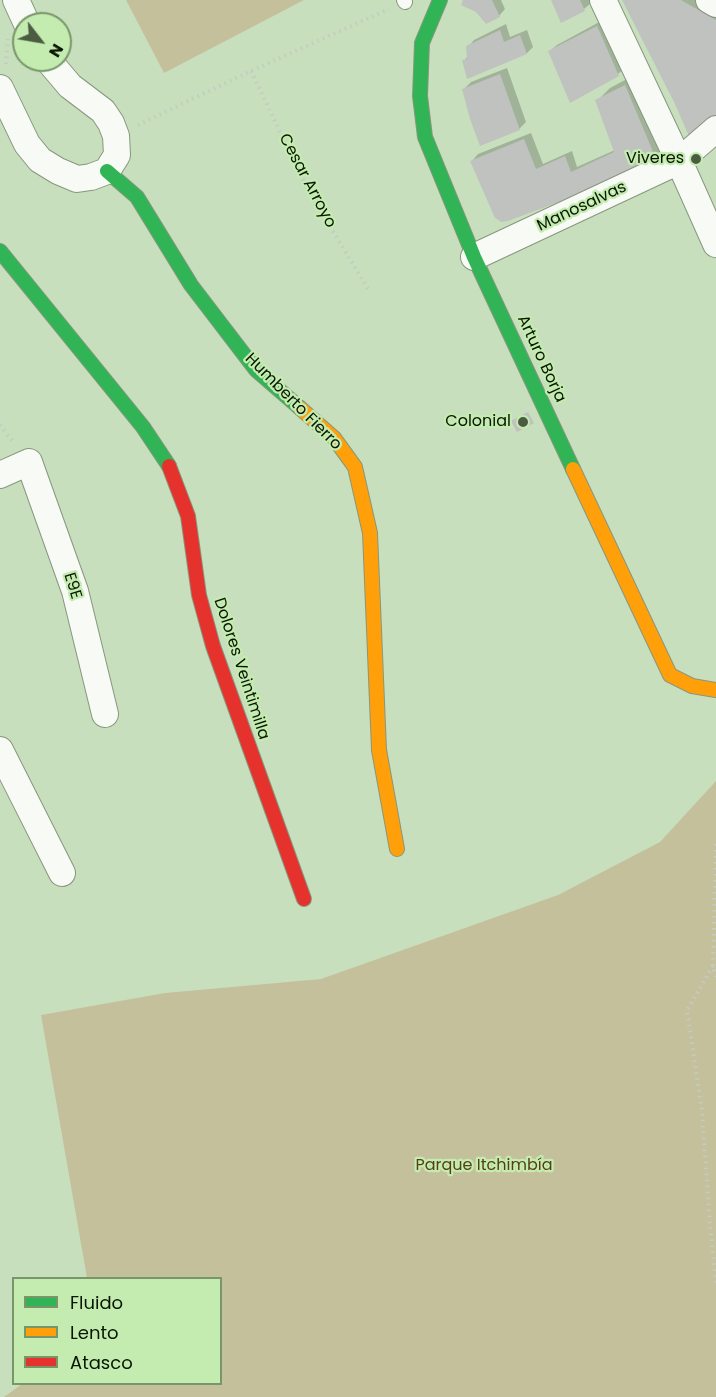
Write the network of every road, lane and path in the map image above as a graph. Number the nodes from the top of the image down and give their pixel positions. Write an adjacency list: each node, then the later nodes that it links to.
1 (440, 0): 16 (street, Arturo Borja)
2 (603, 0): 12 (street)
3 (709, 0): 5 (street)
4 (405, 1): 7 (path)
5 (716, 4)
6 (12, 53): 9 (path)
7 (251, 71): 11 (path); 17 (path, Cesar Arroyo)
8 (58, 72): 11 (street)
9 (2, 92): 13 (street)
10 (716, 129): 12 (street, Manosalvas)
11 (116, 136): 13 (street)
12 (679, 161): 14 (street); 16 (street, Manosalvas)
13 (107, 171): 23 (street, Humberto Fierro)
14 (716, 244)
15 (0, 251): 25 (street, Dolores Veintimilla)
16 (474, 257): 19 (street, Arturo Borja)
17 (368, 289)
18 (0, 475): 20 (street, E9E)
19 (716, 690)
20 (105, 714)
21 (0, 750): 24 (street)
22 (716, 844): 26 (path)
23 (396, 849)
24 (62, 873)
25 (304, 899)
26 (713, 966): 27 (path); 28 (path)
27 (716, 978)
28 (716, 1283)

